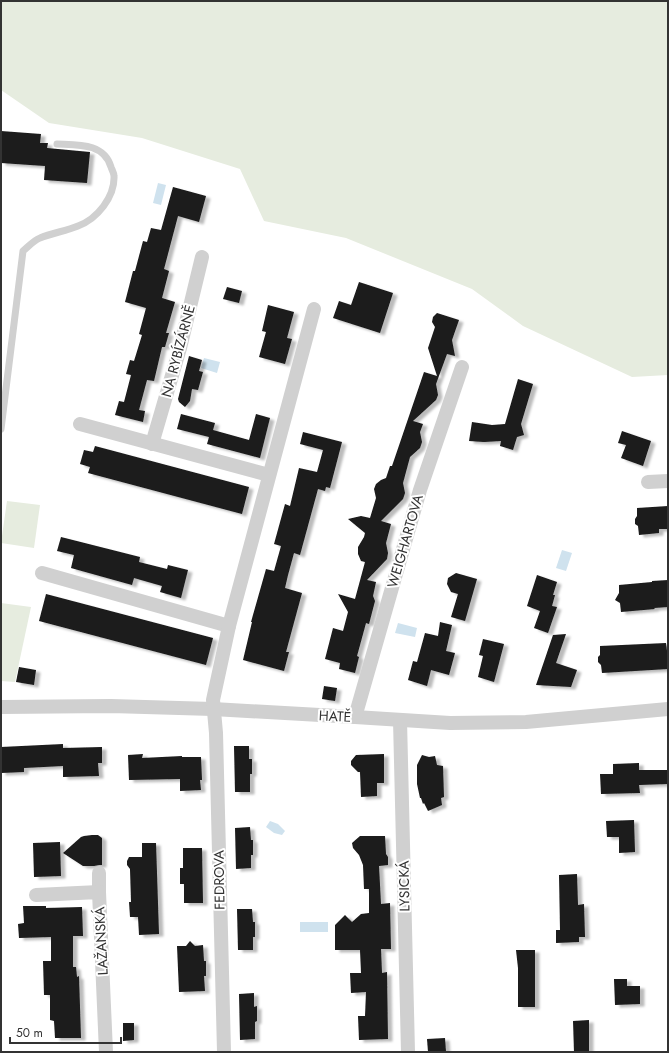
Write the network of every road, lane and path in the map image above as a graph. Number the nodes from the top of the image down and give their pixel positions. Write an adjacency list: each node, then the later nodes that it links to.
1 (57, 144): 6 (lane)
2 (202, 257): 7 (street, NA RYBÍZÁRNĚ)
3 (314, 309): 8 (street)
4 (462, 367): 16 (street, WEIGHARTOVA)
5 (80, 424): 7 (street)
6 (1, 428)
7 (152, 444): 8 (street)
8 (269, 475): 12 (street)
9 (668, 481): 10 (street)
10 (648, 482)
11 (42, 573): 12 (street)
12 (228, 626): 14 (street)
13 (1, 707): 14 (street, HATĚ)
14 (213, 709): 16 (street, HATĚ); 22 (street, FEDROVA)
15 (668, 709): 17 (street, HATĚ)
16 (355, 717): 17 (street, HATĚ)
17 (400, 720): 23 (street, LYSICKÁ)
18 (98, 873): 19 (street)
19 (99, 892): 20 (street, LAŽANSKÁ); 21 (street, LAŽANSKÁ)
20 (36, 895)
21 (106, 1052)
22 (224, 1052)
23 (408, 1052)

